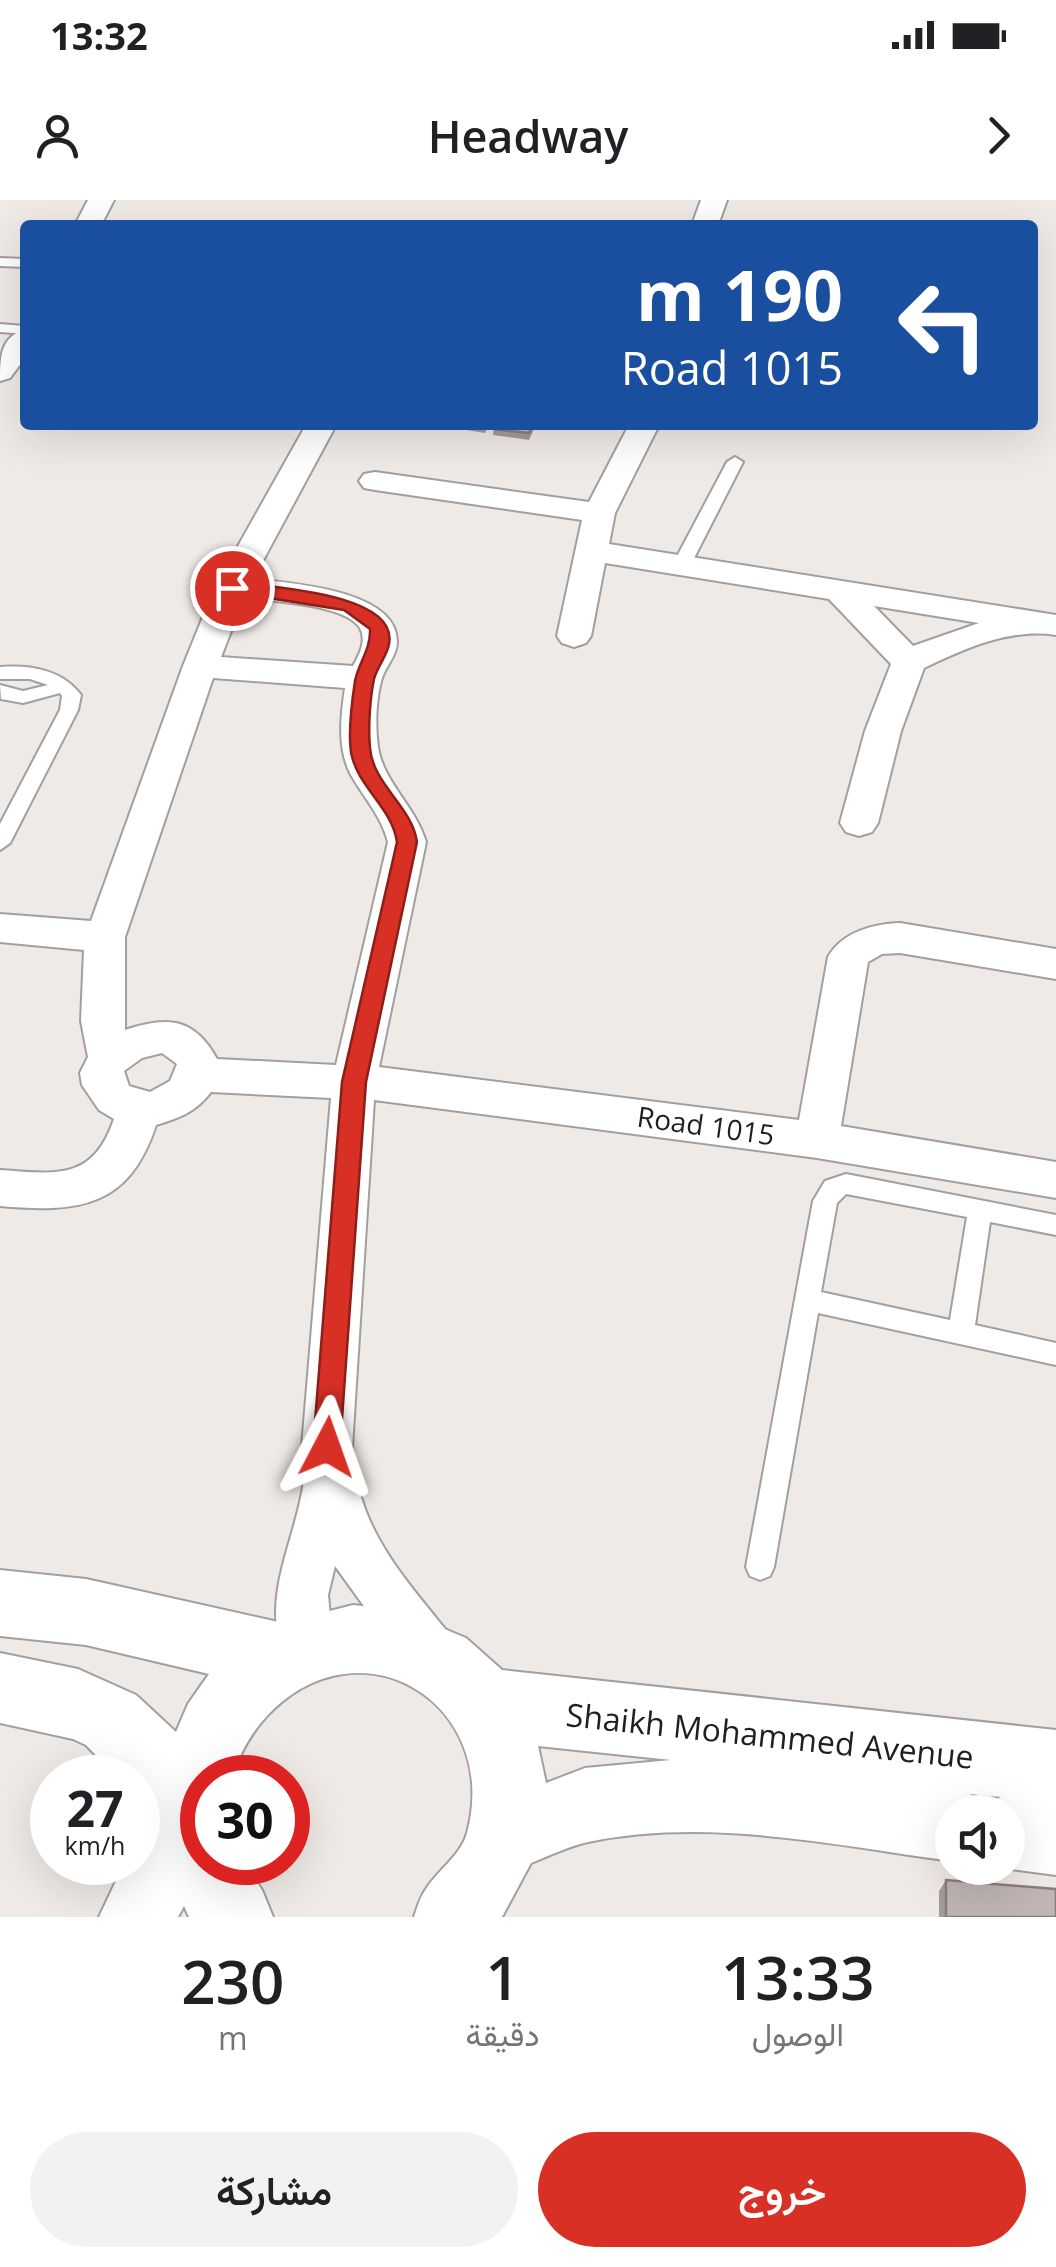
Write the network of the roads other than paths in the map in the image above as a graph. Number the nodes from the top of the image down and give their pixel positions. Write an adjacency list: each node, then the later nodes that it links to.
1 (20, 345): 2 (street)
2 (0, 372)
3 (318, 430): 10 (street)
4 (642, 430): 7 (street)
5 (735, 462): 9 (lane)
6 (375, 481): 7 (street)
7 (600, 513): 8 (street)
8 (590, 551): 9 (street); 13 (street)
9 (681, 566): 11 (street)
10 (232, 588): 15 (street); 16 (street)
11 (840, 591): 12 (street); 14 (street)
12 (1040, 623): 14 (street)
13 (574, 636)
14 (909, 662): 18 (street)
15 (200, 666): 16 (street); 21 (street)
16 (365, 678): 25 (street)
17 (1, 680): 19 (lane)
18 (859, 824)
19 (0, 843)
20 (0, 928): 21 (street)
21 (105, 937): 23 (street)
22 (1056, 964): 27 (street)
23 (109, 1058): 24 (street); 26 (street)
24 (199, 1074): 25 (street, Road 1015); 26 (street)
25 (354, 1082): 27 (street, Road 1015); 35 (street)
26 (139, 1109): 29 (street)
27 (816, 1140): 28 (street, Road 1015)
28 (1056, 1180)
29 (0, 1188)
30 (980, 1210): 31 (lane); 32 (lane); 33 (lane)
31 (1056, 1225)
32 (808, 1300): 33 (lane); 36 (lane)
33 (961, 1333): 34 (lane)
34 (1056, 1354)
35 (329, 1484): 38 (street); 39 (street)
36 (760, 1567)
37 (0, 1603): 38 (street)
38 (294, 1652): 39 (street); 42 (street)
39 (432, 1655): 41 (street)
40 (0, 1688): 44 (street)
41 (485, 1704): 43 (street, Shaikh Mohammed Avenue); 50 (street)
42 (203, 1755)
43 (1056, 1767)
44 (180, 1793)
45 (935, 1822): 50 (street)
46 (180, 1830): 51 (street)
47 (1025, 1834): 48 (street)
48 (1056, 1838)
49 (214, 1885): 52 (street)
50 (485, 1888)
51 (137, 1917)
52 (236, 1917)

